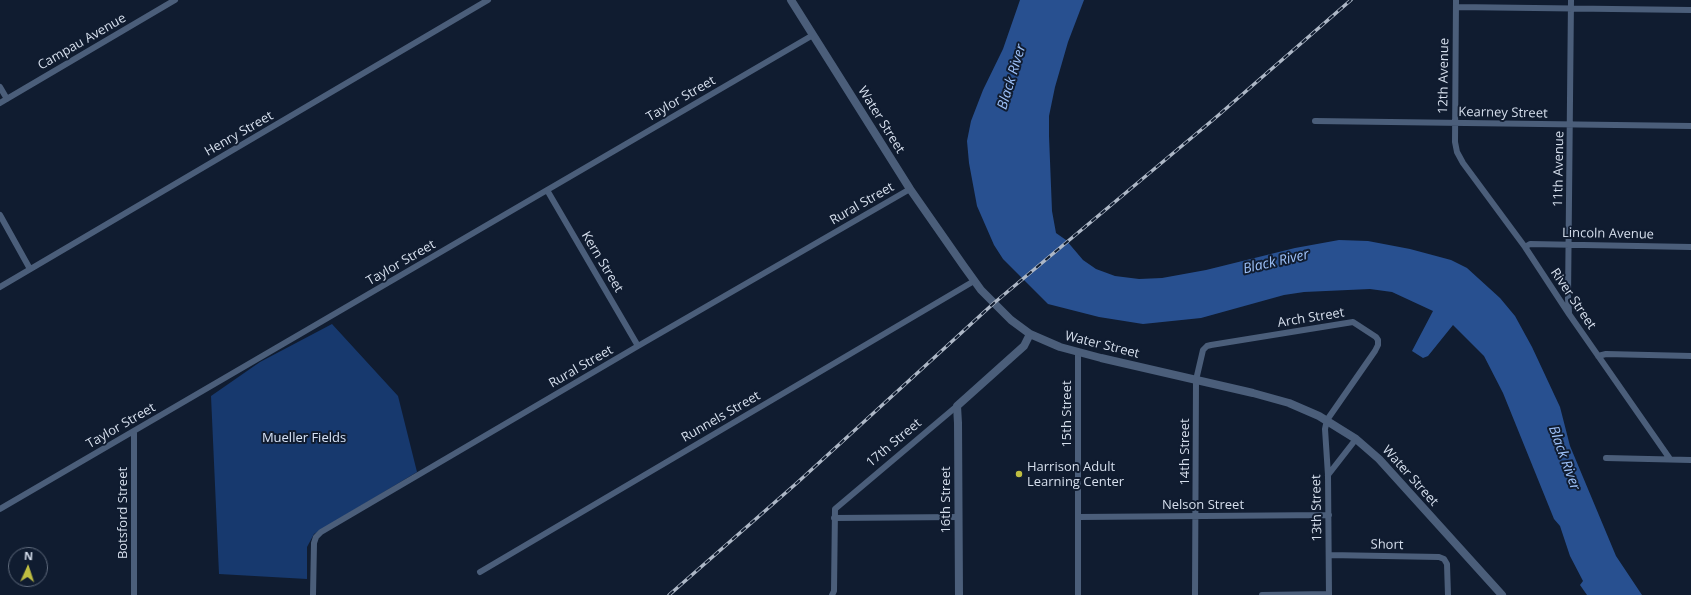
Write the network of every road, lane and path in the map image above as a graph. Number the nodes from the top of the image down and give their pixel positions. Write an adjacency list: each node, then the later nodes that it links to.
1 (175, 0): 11 (street, Campau Avenue)
2 (488, 0): 24 (street, Henry Street)
3 (791, 0): 9 (street, Water Street)
4 (1456, 0): 6 (street, 12th Avenue)
5 (1572, 0): 7 (street, 11th Avenue)
6 (1456, 7): 7 (street); 14 (street, 12th Avenue)
7 (1571, 9): 8 (street); 15 (street, 11th Avenue)
8 (1691, 10)
9 (813, 35): 18 (street, Water Street); 19 (street, Taylor Street)
10 (0, 87): 11 (street)
11 (7, 99): 12 (street, Campau Avenue)
12 (0, 103)
13 (1315, 121): 14 (street, Kearney Street)
14 (1454, 124): 15 (street, Kearney Street); 17 (street, 12th Avenue)
15 (1570, 125): 16 (street, Kearney Street); 21 (street, 11th Avenue)
16 (1691, 126)
17 (1457, 152): 22 (street, River Street)
18 (910, 189): 25 (street, Water Street); 29 (street, Rural Street)
19 (547, 190): 29 (street, Kern Street); 36 (street, Taylor Street)
20 (0, 215): 24 (street)
21 (1569, 245): 22 (street, Lincoln Avenue); 23 (street, Lincoln Avenue); 27 (street, 11th Avenue)
22 (1525, 247): 27 (street, River Street)
23 (1691, 247)
24 (30, 269): 26 (street, Henry Street)
25 (974, 281): 28 (street, Water Street); 49 (street, Runnels Street)
26 (0, 287)
27 (1569, 314): 31 (street, River Street)
28 (1030, 334): 30 (street, Water Street); 34 (street, 17th Street)
29 (638, 346): 51 (street, Rural Street)
30 (1078, 353): 33 (street, Water Street); 46 (street, 15th Street)
31 (1598, 356): 32 (street); 39 (street, River Street)
32 (1691, 356)
33 (1196, 380): 35 (street, Water Street); 35 (street, Arch Street); 44 (street, 14th Street)
34 (957, 406): 45 (street, 16th Street); 47 (street, 17th Street)
35 (1326, 420): 37 (street, Water Street); 41 (street, 13th Street)
36 (134, 432): 42 (street, Taylor Street); 50 (street, Botsford Street)
37 (1356, 439): 41 (street); 59 (street, Water Street)
38 (1606, 458): 39 (street)
39 (1670, 459): 40 (street)
40 (1691, 460)
41 (1328, 475): 43 (street, 13th Street)
42 (0, 508)
43 (1328, 515): 44 (street, Nelson Street); 48 (street, 13th Street)
44 (1196, 516): 46 (street, Nelson Street); 55 (street, 14th Street)
45 (958, 517): 47 (street); 53 (street, 16th Street)
46 (1078, 517): 54 (street, 15th Street)
47 (834, 518): 52 (street, 17th Street)
48 (1329, 555): 57 (street, 13th Street); 58 (street, Short)
49 (480, 572)
50 (134, 595)
51 (313, 595)
52 (832, 595)
53 (959, 595)
54 (1078, 595)
55 (1195, 595)
56 (1262, 595): 57 (street)
57 (1329, 595)
58 (1448, 595)
59 (1502, 595)

